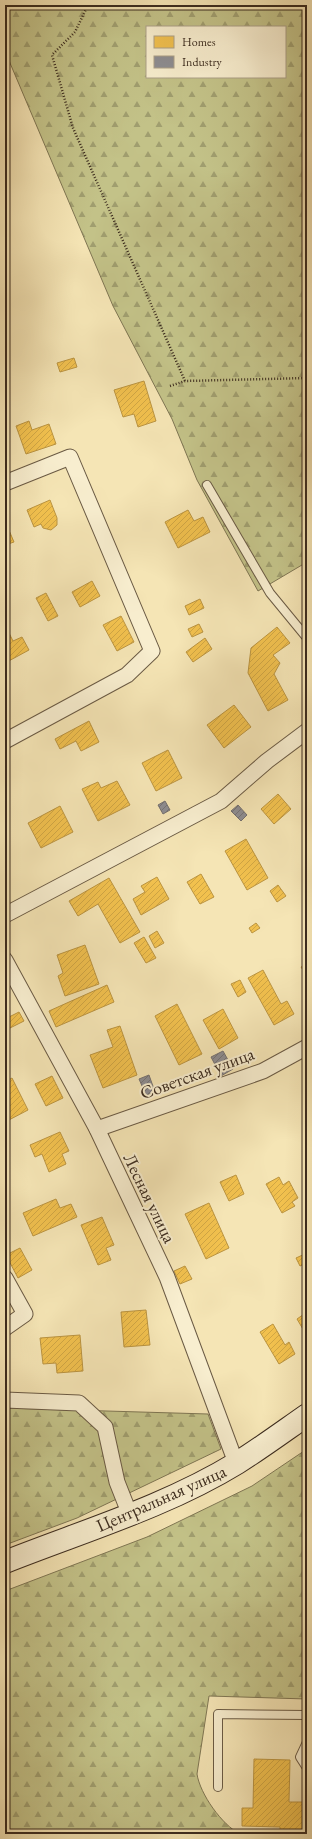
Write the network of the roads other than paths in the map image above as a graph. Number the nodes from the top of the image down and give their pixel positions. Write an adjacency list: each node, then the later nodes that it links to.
1 (5, 483): 5 (street)
2 (208, 484): 3 (lane)
3 (307, 638)
4 (307, 731): 6 (street)
5 (5, 741)
6 (5, 916)
7 (5, 960): 9 (street, Лесная улица)
8 (307, 1047): 9 (street, Советская улица)
9 (96, 1129): 14 (street, Лесная улица)
10 (5, 1278): 11 (street)
11 (5, 1328)
12 (5, 1400): 15 (street)
13 (307, 1415): 14 (main road, Центральная улица)
14 (236, 1463): 15 (main road, Центральная улица)
15 (130, 1515): 16 (main road, Центральная улица)
16 (5, 1562)
17 (307, 1716): 20 (lane)
18 (307, 1742): 19 (lane)
19 (307, 1768)
20 (218, 1787)

